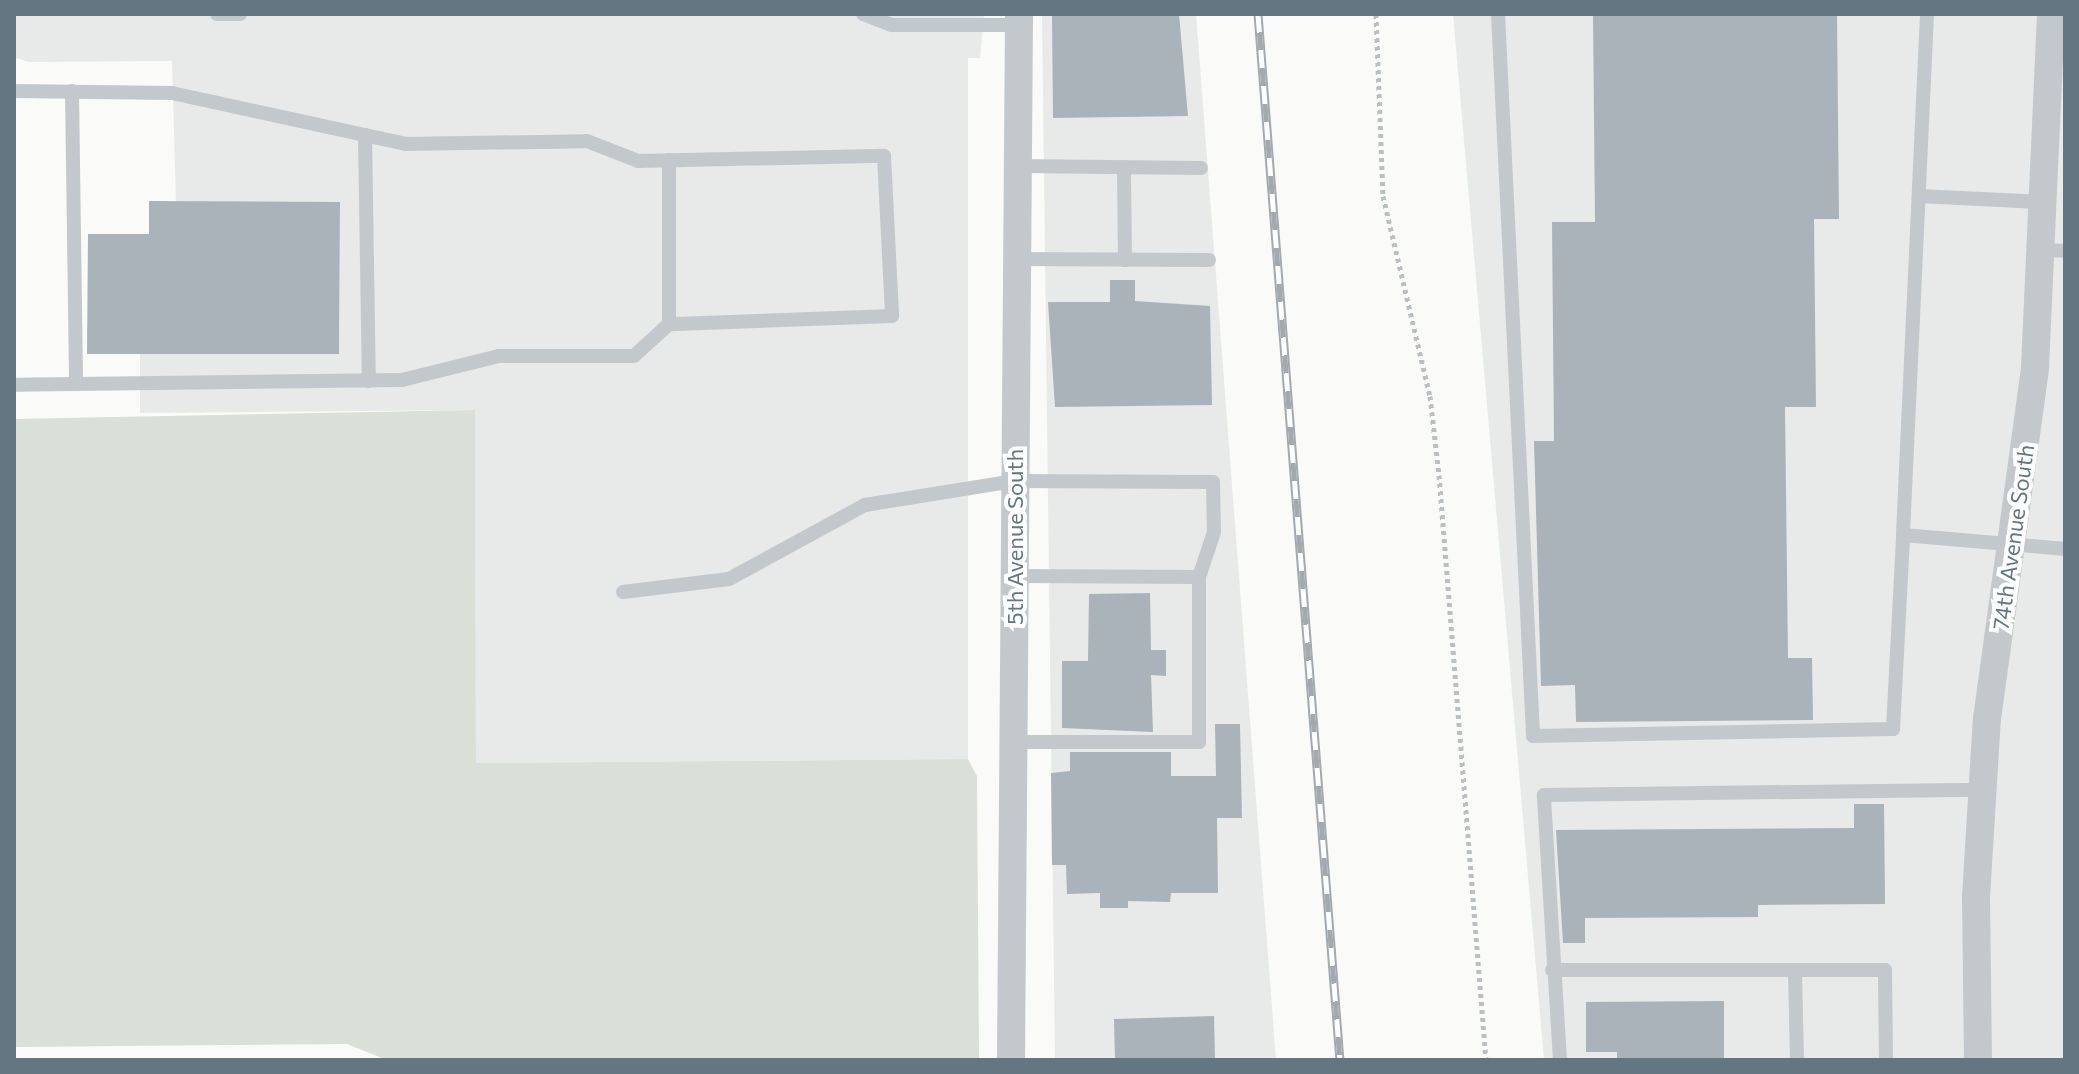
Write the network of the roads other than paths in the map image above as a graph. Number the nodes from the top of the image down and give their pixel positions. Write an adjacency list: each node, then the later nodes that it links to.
1 (217, 14): 2 (lane)
2 (240, 14)
3 (863, 14): 7 (lane)
4 (1498, 14): 26 (lane)
5 (1927, 14): 15 (lane)
6 (2051, 14): 16 (street, 74th Avenue South)
7 (1019, 19): 12 (street, 5th Avenue South)
8 (14, 91): 9 (lane)
9 (72, 91): 10 (lane); 23 (lane)
10 (365, 135): 11 (lane); 22 (lane)
11 (669, 160): 21 (lane); 21 (lane)
12 (1017, 166): 13 (lane); 18 (street, 5th Avenue South)
13 (1124, 167): 14 (lane); 19 (lane)
14 (1201, 168)
15 (1919, 196): 16 (lane); 26 (lane)
16 (2043, 202): 17 (street, 74th Avenue South)
17 (2053, 251): 27 (street, 74th Avenue South)
18 (1017, 259): 19 (lane); 25 (street, 5th Avenue South)
19 (1125, 260): 20 (lane)
20 (1209, 260)
21 (669, 324): 22 (lane)
22 (369, 381): 23 (lane)
23 (76, 384): 24 (lane)
24 (14, 385)
25 (1015, 481): 29 (street, 5th Avenue South); 30 (lane); 31 (lane)
26 (1903, 535): 27 (lane)
27 (2013, 544): 28 (lane); 33 (street, 74th Avenue South)
28 (2065, 549)
29 (1015, 576): 30 (lane); 32 (street, 5th Avenue South)
30 (1199, 577): 32 (lane)
31 (623, 592)
32 (1013, 742): 36 (street, 5th Avenue South)
33 (1983, 790): 34 (lane); 40 (street, 74th Avenue South)
34 (1552, 970): 35 (lane); 37 (lane)
35 (1795, 972): 38 (lane); 39 (lane)
36 (1011, 1060)
37 (1560, 1060)
38 (1797, 1060)
39 (1886, 1060)
40 (1978, 1060)

